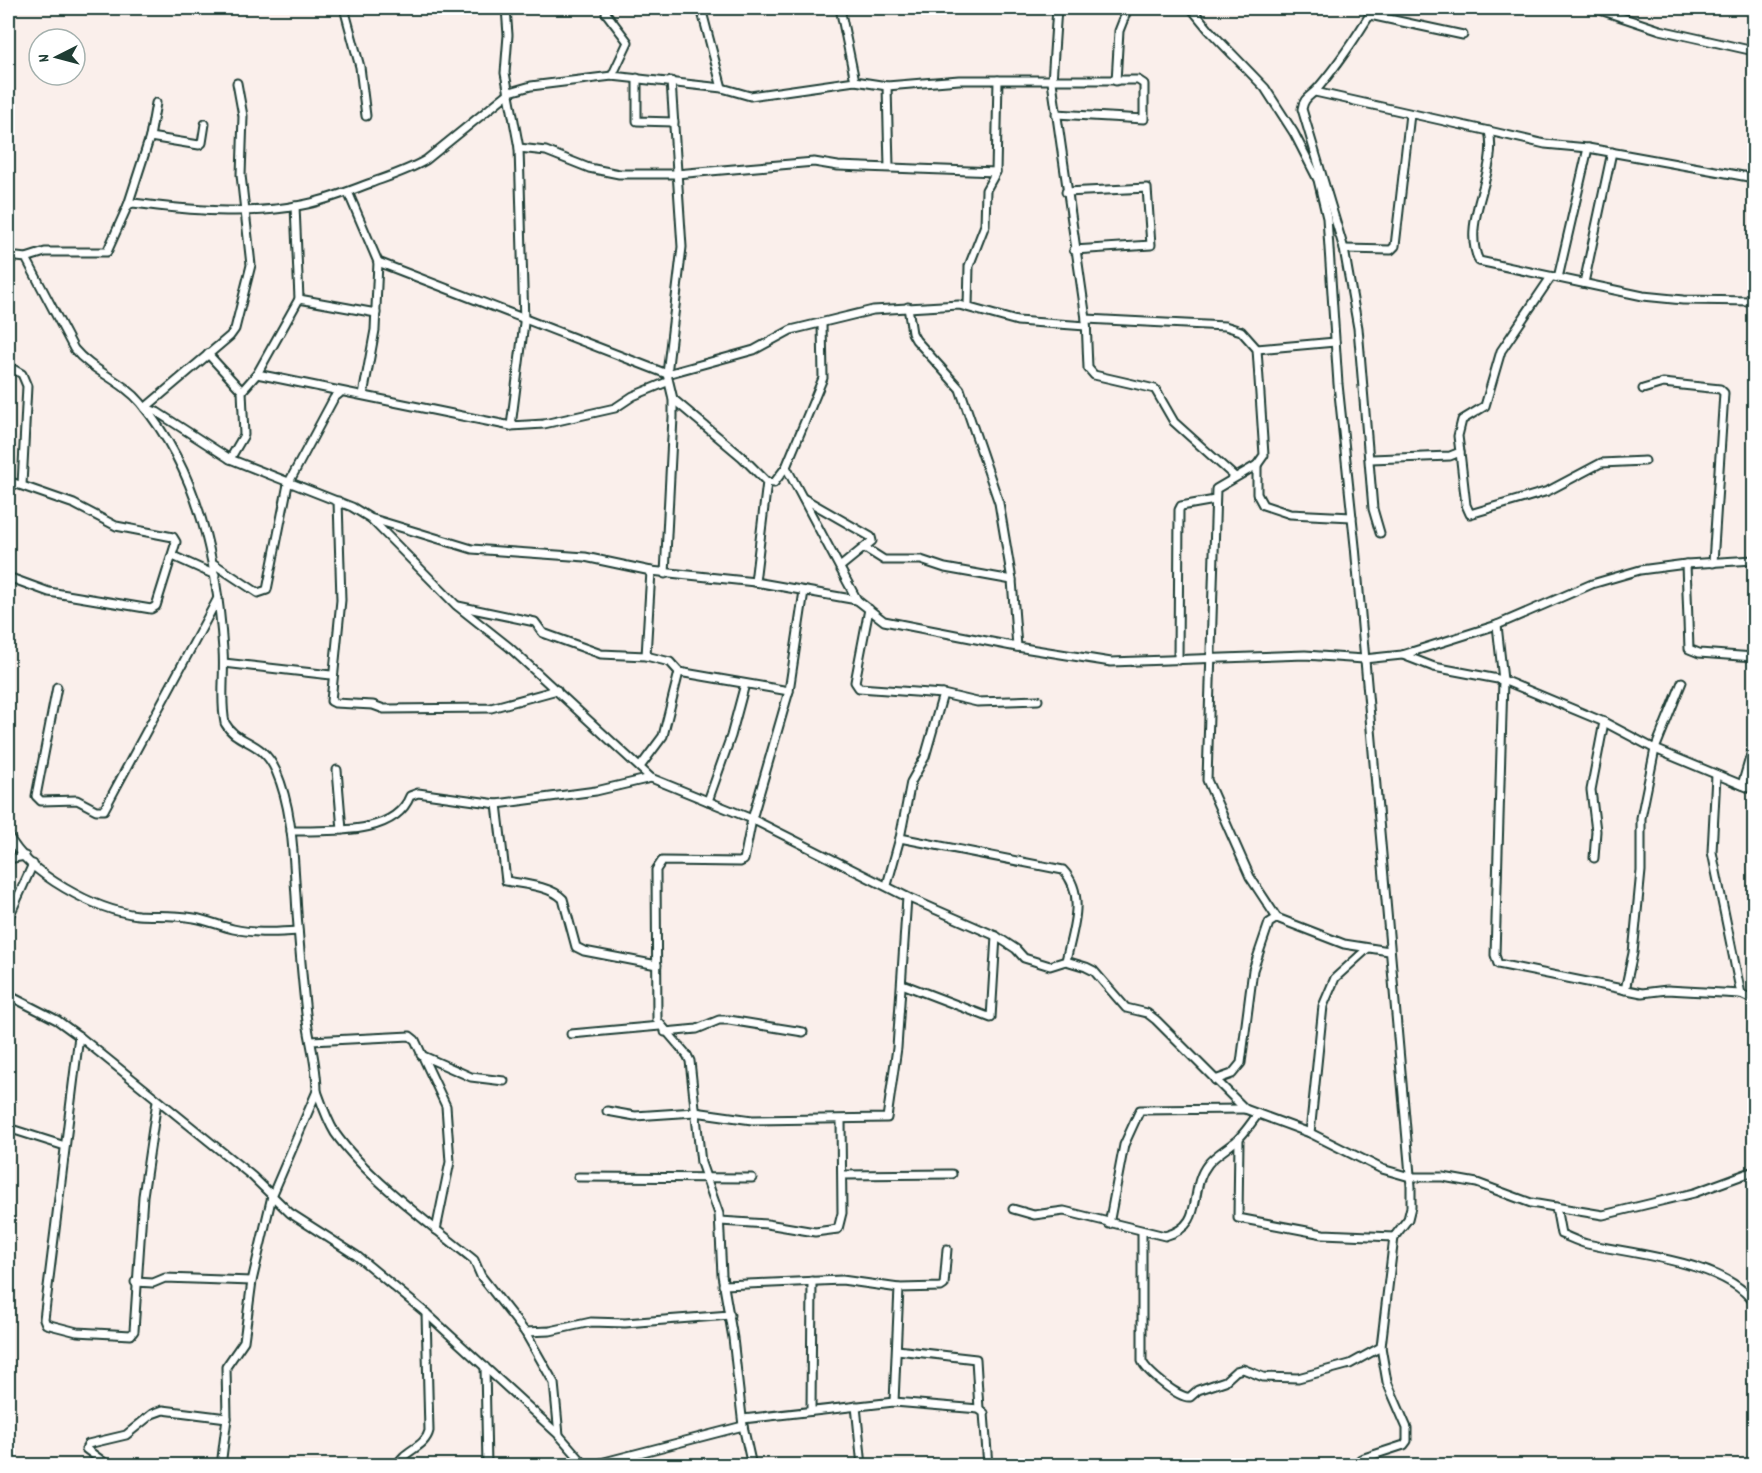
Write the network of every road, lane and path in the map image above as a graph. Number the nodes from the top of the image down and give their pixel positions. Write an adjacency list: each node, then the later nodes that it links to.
1 (344, 8): 29 (street)
2 (506, 8): 24 (street)
3 (607, 8): 14 (street)
4 (702, 8): 23 (street)
5 (840, 8): 18 (street)
6 (1057, 8): 19 (street)
7 (1128, 8): 20 (street)
8 (1191, 8): 61 (street)
9 (1374, 8): 11 (street)
10 (1594, 8): 13 (street)
11 (1370, 15): 12 (street); 25 (street)
12 (1463, 35)
13 (1755, 51)
14 (612, 76): 15 (street); 24 (street)
15 (637, 78): 17 (street); 30 (street)
16 (998, 80): 19 (street); 22 (street); 38 (street)
17 (671, 81): 23 (street); 30 (street)
18 (855, 81): 22 (street); 23 (street)
19 (1052, 81): 20 (street); 27 (street)
20 (1116, 81): 27 (street)
21 (237, 83): 45 (street)
22 (887, 86): 37 (street)
23 (723, 88)
24 (510, 92): 34 (street); 41 (street)
25 (1315, 92): 28 (street); 46 (street)
26 (156, 102): 33 (street)
27 (1056, 114): 42 (street)
28 (1410, 114): 32 (street); 46 (street)
29 (366, 116)
30 (674, 122): 39 (street)
31 (205, 124): 33 (street)
32 (1489, 131): 35 (street); 51 (street)
33 (150, 137): 43 (street)
34 (519, 148): 39 (street); 58 (street)
35 (1588, 148): 36 (street); 51 (street)
36 (1612, 153): 40 (street); 52 (street)
37 (889, 167): 38 (street); 39 (street)
38 (996, 172): 55 (street)
39 (675, 174): 66 (street)
40 (1755, 178)
41 (348, 192): 44 (street); 50 (street)
42 (1066, 192): 47 (street); 47 (street)
43 (128, 205): 45 (street); 49 (street)
44 (295, 206): 45 (street); 53 (street)
45 (246, 209): 63 (street)
46 (1344, 249): 77 (street)
47 (1074, 250): 59 (street)
48 (8, 256): 49 (street)
49 (26, 258): 73 (street)
50 (378, 262): 57 (street); 58 (street)
51 (1555, 277): 52 (street); 75 (street)
52 (1584, 284): 54 (street)
53 (299, 299): 57 (street); 65 (street)
54 (1755, 301)
55 (968, 306): 56 (street); 59 (street)
56 (908, 307): 60 (street); 103 (street)
57 (376, 313): 71 (street)
58 (523, 319): 66 (street); 74 (street)
59 (1086, 322): 62 (street); 81 (street)
60 (822, 324): 66 (street); 80 (street)
61 (1335, 342): 62 (street); 89 (street)
62 (1257, 349): 79 (street)
63 (208, 354): 69 (street); 73 (street)
64 (8, 366): 85 (street)
65 (257, 374): 69 (street); 70 (street)
66 (667, 374): 67 (street)
67 (668, 382): 72 (street); 74 (street)
68 (1643, 389): 95 (street)
69 (242, 391): 76 (street)
70 (340, 393): 71 (street); 84 (street)
71 (363, 394): 74 (street)
72 (673, 399): 83 (street); 100 (street)
73 (145, 408): 76 (street); 96 (street)
74 (511, 426)
75 (1460, 452): 77 (street); 78 (street)
76 (230, 459): 84 (street)
77 (1371, 459): 91 (street)
78 (1645, 461)
79 (1257, 465): 81 (street); 89 (street)
80 (786, 467): 83 (street); 86 (street)
81 (1234, 476): 87 (street)
82 (8, 481): 85 (street)
83 (767, 482): 104 (street)
84 (288, 484): 88 (street); 96 (street)
85 (22, 485): 93 (street)
86 (803, 498): 92 (street); 98 (street)
87 (1215, 500): 115 (street); 117 (street)
88 (338, 501): 90 (street); 120 (street)
89 (1352, 516): 116 (street)
90 (370, 518): 99 (street); 108 (street)
91 (1380, 533)
92 (865, 548): 98 (street); 103 (street)
93 (173, 556): 101 (street); 102 (street)
94 (1755, 560): 95 (street)
95 (1713, 563): 97 (street)
96 (214, 564): 101 (street)
97 (1686, 564): 110 (street); 114 (street)
98 (840, 567): 107 (street)
99 (651, 572): 100 (street); 113 (street)
100 (665, 573): 104 (street)
101 (215, 575): 106 (street)
102 (8, 577)
103 (1012, 580): 111 (street)
104 (755, 582): 105 (street)
105 (804, 591): 107 (street); 126 (street)
106 (218, 598): 118 (street); 124 (street)
107 (857, 600): 109 (street)
108 (456, 605): 113 (street); 125 (street)
109 (869, 609): 111 (street); 127 (street)
110 (1497, 625): 112 (street); 121 (street)
111 (1017, 647): 117 (street)
112 (1402, 655): 116 (street); 121 (street)
113 (646, 656): 119 (street)
114 (1755, 657)
115 (1210, 659): 116 (street); 117 (street); 151 (street)
116 (1364, 659): 156 (street)
117 (1178, 660)
118 (224, 663): 120 (street); 142 (street)
119 (679, 672): 123 (street); 132 (street)
120 (332, 675): 125 (street)
121 (1503, 680): 129 (street); 160 (street)
122 (1682, 682): 131 (street)
123 (745, 684): 126 (street); 138 (street)
124 (57, 687)
125 (557, 690): 132 (street)
126 (789, 691): 140 (street)
127 (943, 694): 128 (street); 144 (street)
128 (1038, 700)
129 (1604, 722): 131 (street); 146 (street)
130 (1755, 744): 136 (street)
131 (1655, 749): 134 (street); 160 (street)
132 (640, 767): 135 (street)
133 (337, 770): 141 (street)
134 (1716, 775): 136 (street); 161 (street)
135 (651, 778): 138 (street); 139 (street)
136 (1743, 785): 137 (street)
137 (1755, 790)
138 (708, 801): 140 (street)
139 (496, 804): 141 (street); 158 (street)
140 (752, 819): 149 (street); 158 (street)
141 (342, 830): 142 (street)
142 (291, 831): 153 (street)
143 (8, 835): 145 (street)
144 (900, 838): 149 (street); 157 (street)
145 (25, 856): 147 (street); 148 (street)
146 (1594, 858)
147 (8, 859)
148 (33, 864): 152 (street); 153 (street)
149 (887, 885): 150 (street)
150 (907, 897): 154 (street); 159 (street)
151 (1277, 918): 155 (street); 170 (street)
152 (8, 920)
153 (298, 931): 168 (street)
154 (996, 936): 157 (street); 159 (street)
155 (1367, 949): 156 (street); 180 (street)
156 (1389, 951): 187 (street)
157 (1066, 961): 170 (street)
158 (657, 965): 164 (street)
159 (902, 984): 178 (street)
160 (1625, 990): 161 (street)
161 (1741, 994): 163 (street)
162 (8, 995): 167 (street)
163 (1755, 1000)
164 (663, 1029): 165 (street); 166 (street); 176 (street)
165 (803, 1032)
166 (571, 1034)
167 (79, 1036): 173 (street); 182 (street)
168 (311, 1041): 169 (street); 172 (street)
169 (421, 1055): 171 (street); 195 (street)
170 (1215, 1080): 174 (street)
171 (504, 1081)
172 (316, 1091): 190 (street); 195 (street)
173 (158, 1101): 190 (street); 201 (street)
174 (1245, 1109): 177 (street); 194 (street)
175 (607, 1111): 176 (street)
176 (695, 1112): 178 (street); 188 (street)
177 (1258, 1114): 180 (street); 181 (street)
178 (841, 1120): 185 (street)
179 (8, 1128): 182 (street)
180 (1310, 1133): 187 (street)
181 (1239, 1139): 196 (street); 197 (street)
182 (65, 1146): 201 (street)
183 (1755, 1171): 191 (street)
184 (952, 1174): 185 (street)
185 (843, 1175): 193 (street)
186 (578, 1177): 188 (street)
187 (1410, 1177): 191 (street); 197 (street)
188 (706, 1178): 189 (street); 193 (street)
189 (752, 1178)
190 (272, 1196): 199 (street); 205 (street)
191 (1556, 1207): 204 (street)
192 (1013, 1209): 194 (street)
193 (720, 1221): 202 (street)
194 (1109, 1224): 196 (street)
195 (436, 1230): 207 (street)
196 (1142, 1231): 208 (street)
197 (1394, 1237): 208 (street)
198 (947, 1249): 203 (street)
199 (252, 1281): 201 (street); 215 (street)
200 (812, 1281): 202 (street); 203 (street); 214 (street)
201 (135, 1282)
202 (723, 1285): 206 (street)
203 (898, 1288): 209 (street)
204 (1755, 1303)
205 (426, 1313): 210 (street); 221 (street)
206 (730, 1316): 207 (street); 216 (street)
207 (525, 1332): 217 (street)
208 (1381, 1347): 227 (street)
209 (897, 1350): 211 (street); 213 (street)
210 (485, 1367): 217 (street); 222 (street)
211 (894, 1402): 212 (street); 213 (street)
212 (856, 1406): 214 (street); 225 (street)
213 (979, 1409): 226 (street)
214 (811, 1411): 216 (street)
215 (227, 1418): 219 (street); 220 (street)
216 (743, 1423): 223 (street); 224 (street)
217 (559, 1435): 218 (street)
218 (581, 1462): 223 (street)
219 (109, 1466)
220 (221, 1466)
221 (397, 1466)
222 (488, 1466)
223 (588, 1466)
224 (752, 1466)
225 (862, 1466)
226 (988, 1466)
227 (1354, 1466)

